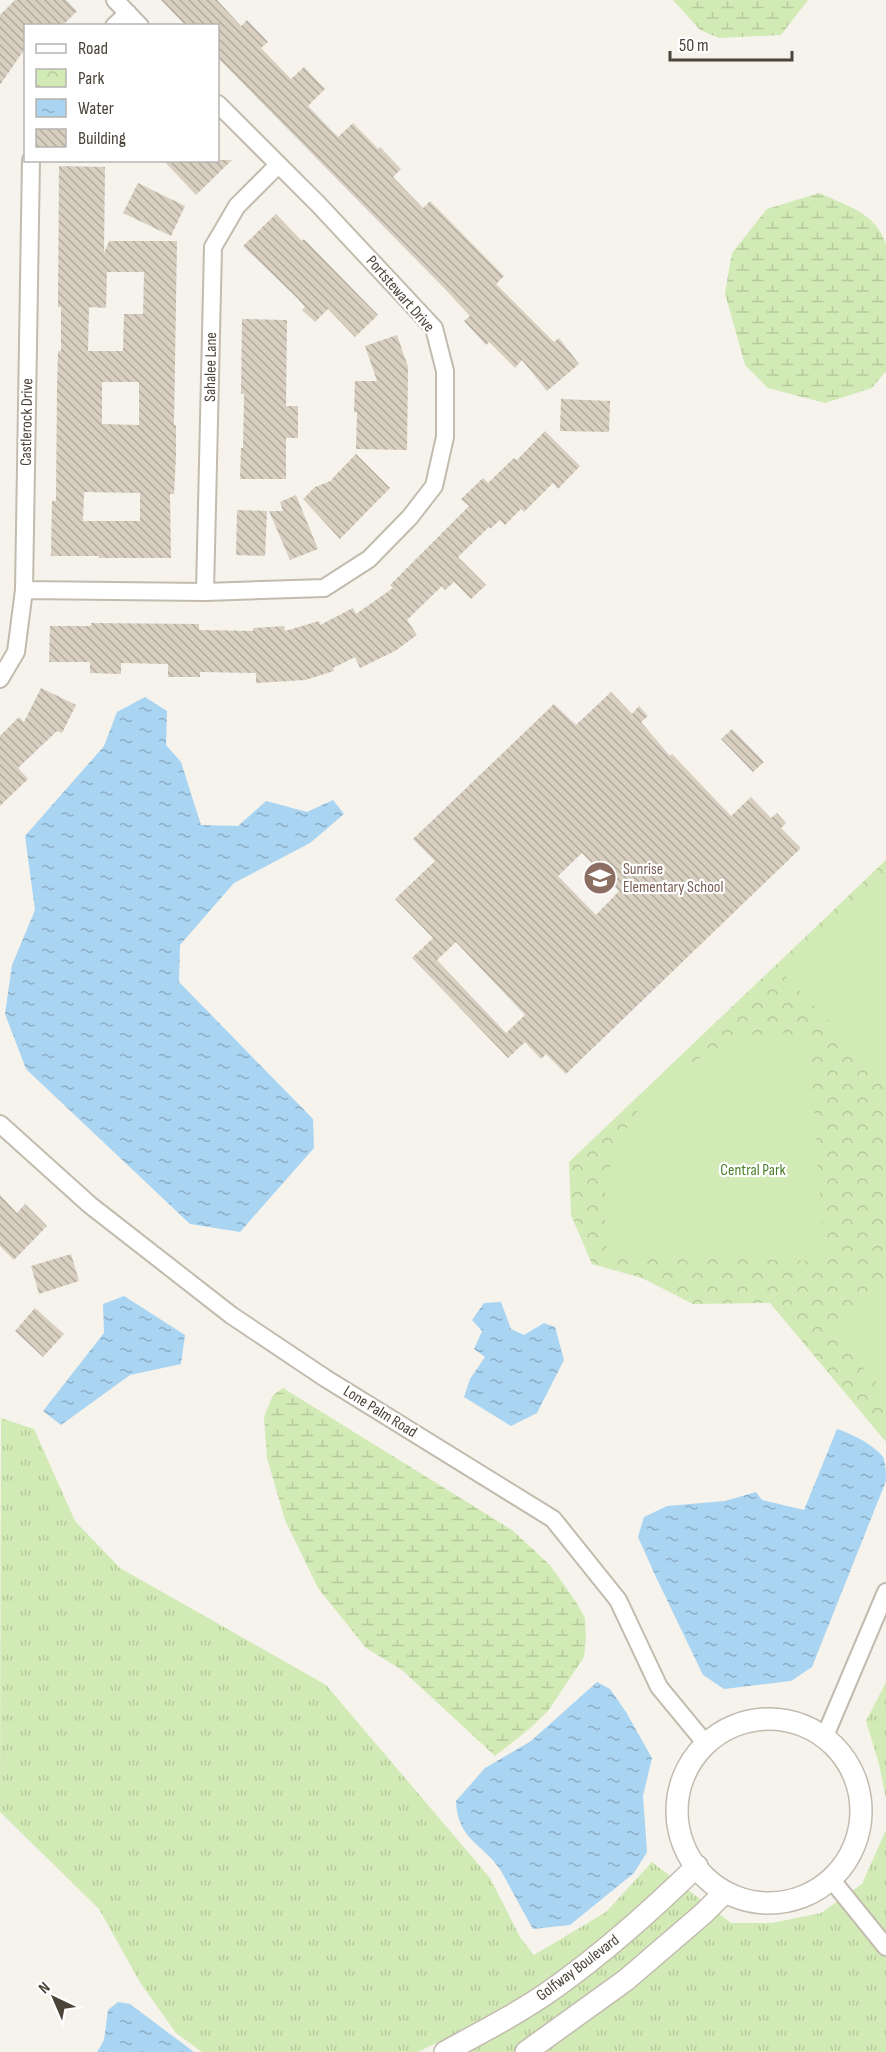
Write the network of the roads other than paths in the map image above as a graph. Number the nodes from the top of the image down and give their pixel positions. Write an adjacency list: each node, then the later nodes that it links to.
1 (115, 0): 2 (street)
2 (128, 13): 3 (street); 4 (street)
3 (116, 24)
4 (138, 24)
5 (219, 105): 7 (street, Portstewart Drive)
6 (31, 162): 8 (street, Castlerock Drive)
7 (278, 165): 9 (street, Sahalee Lane); 9 (street, Portstewart Drive)
8 (24, 590): 9 (street, Portstewart Drive); 10 (street, Castlerock Drive)
9 (205, 592)
10 (0, 679)
11 (0, 1124): 14 (street, Lone Palm Road)
12 (886, 1592): 13 (street)
13 (825, 1736): 14 (street); 16 (street)
14 (706, 1744): 15 (street)
15 (697, 1866): 17 (street); 19 (street, Golfway Boulevard)
16 (831, 1879): 17 (street); 18 (street)
17 (724, 1893): 20 (street)
18 (886, 1947)
19 (566, 1979): 20 (street); 21 (street, Golfway Boulevard)
20 (587, 2007): 22 (street)
21 (446, 2052)
22 (526, 2052)

